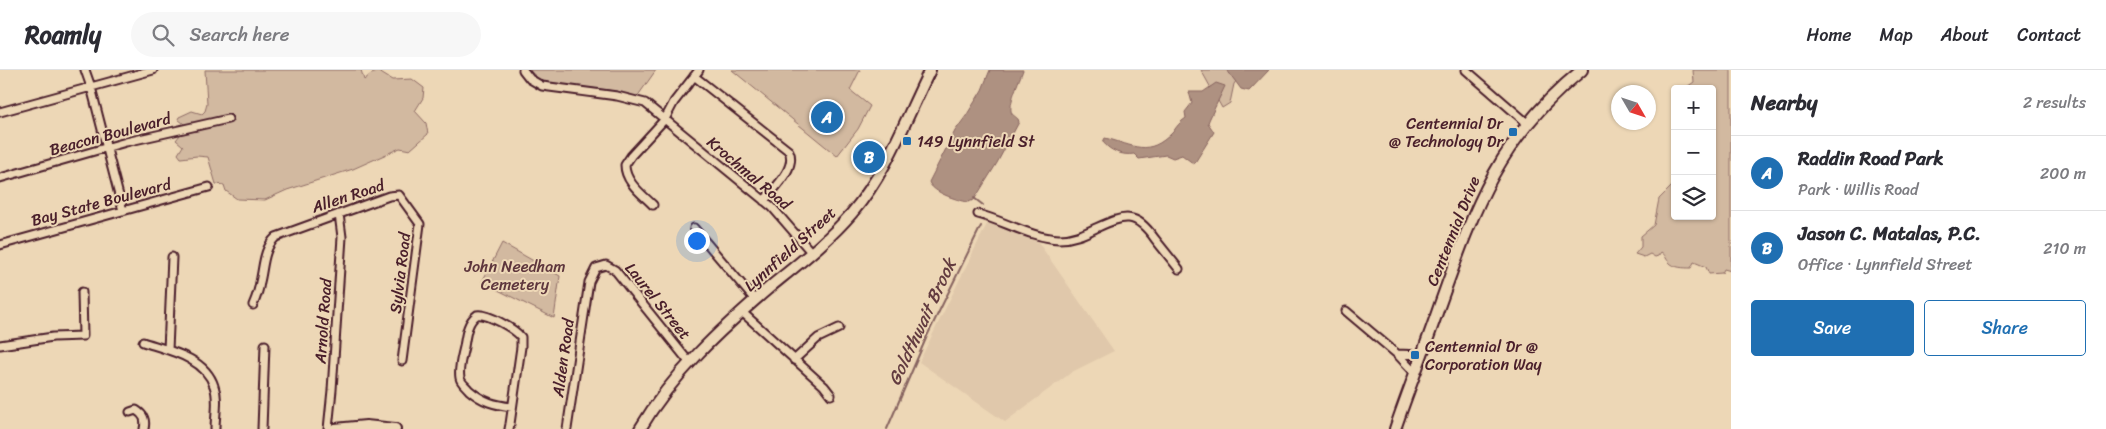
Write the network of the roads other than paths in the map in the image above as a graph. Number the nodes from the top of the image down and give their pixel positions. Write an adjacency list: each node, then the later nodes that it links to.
1 (84, 70): 8 (street)
2 (153, 70): 8 (street)
3 (523, 70): 11 (street, Krochmal Road)
4 (930, 70): 24 (main road, Lynnfield Street)
5 (1466, 70): 12 (street)
6 (1582, 70): 12 (main road, Centennial Drive)
7 (697, 73): 11 (street); 17 (street)
8 (91, 87): 9 (street); 13 (street)
9 (0, 112)
10 (228, 119): 13 (street, Beacon Boulevard)
11 (665, 119): 17 (street, Krochmal Road); 18 (street)
12 (1528, 124): 39 (main road, Centennial Drive)
13 (105, 148): 14 (street, Beacon Boulevard); 19 (street)
14 (0, 178)
15 (209, 187): 19 (street, Bay State Boulevard)
16 (399, 196): 20 (street, Allen Road); 41 (street, Sylvia Road)
17 (764, 201): 24 (street, Krochmal Road)
18 (653, 204)
19 (123, 211): 23 (street, Bay State Boulevard)
20 (339, 214): 30 (street, Allen Road); 50 (street, Arnold Road)
21 (978, 214): 26 (street)
22 (694, 228): 29 (street)
23 (0, 245)
24 (811, 252): 29 (main road, Lynnfield Street)
25 (172, 257): 37 (street)
26 (1179, 269)
27 (588, 291): 42 (street, Laurel Street); 54 (street, Alden Road)
28 (82, 292): 35 (street)
29 (755, 300): 32 (main road, Lynnfield Street)
30 (253, 305)
31 (1346, 311): 38 (street)
32 (742, 312): 40 (street); 42 (main road, Lynnfield Street)
33 (839, 328): 40 (street)
34 (143, 342): 37 (street)
35 (0, 345)
36 (264, 345): 49 (street)
37 (168, 350): 48 (street)
38 (1397, 354): 39 (street); 43 (street)
39 (1422, 355): 43 (main road, Centennial Drive)
40 (794, 360): 44 (street)
41 (402, 361)
42 (689, 362): 55 (main road, Lynnfield Street)
43 (1415, 373): 56 (main road, Centennial Drive)
44 (831, 395)
45 (512, 407): 45 (street); 53 (street)
46 (130, 412): 47 (street)
47 (144, 429)
48 (215, 429)
49 (262, 429)
50 (328, 429)
51 (335, 429): 52 (main road)
52 (395, 429)
53 (509, 429)
54 (567, 429)
55 (640, 429)
56 (1395, 429)

